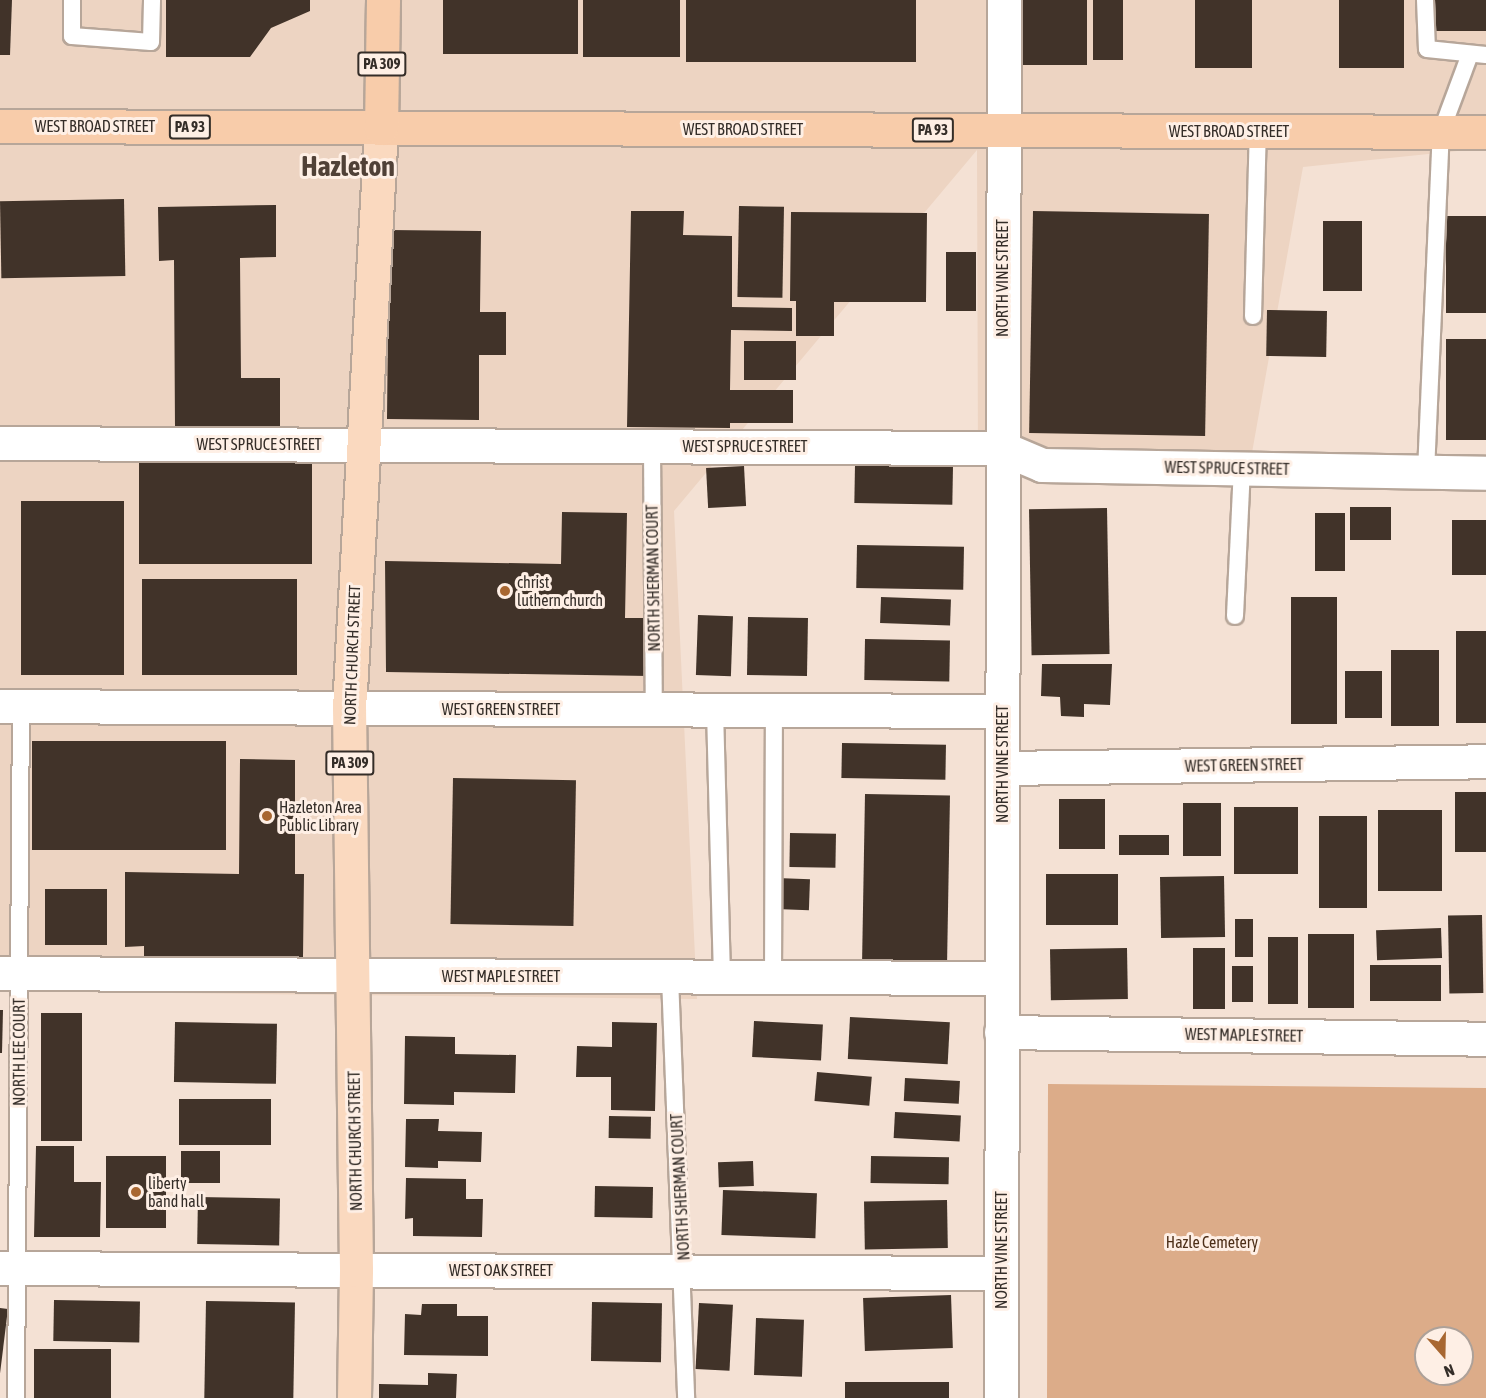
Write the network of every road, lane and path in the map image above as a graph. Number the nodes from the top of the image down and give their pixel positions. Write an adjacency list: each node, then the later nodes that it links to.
1 (72, 0): 2 (lane)
2 (152, 0)
3 (383, 0): 8 (highway, PA 309)
4 (1004, 0): 9 (street, NORTH VINE STREET)
5 (1425, 0): 6 (lane)
6 (1478, 54): 11 (lane)
7 (0, 126): 8 (highway, WEST BROAD STREET / PA 93)
8 (381, 128): 9 (highway, WEST BROAD STREET / PA 93); 15 (main road, NORTH CHURCH STREET / PA 309)
9 (1003, 130): 10 (highway, WEST BROAD STREET / PA 93); 17 (street, NORTH VINE STREET)
10 (1257, 131): 11 (highway, WEST BROAD STREET / PA 93); 13 (lane)
11 (1441, 132): 12 (highway, WEST BROAD STREET / PA 93); 19 (lane)
12 (1486, 132)
13 (1253, 316)
14 (0, 443): 15 (street, WEST SPRUCE STREET)
15 (361, 445): 16 (street, WEST SPRUCE STREET); 23 (main road, NORTH CHURCH STREET / PA 309)
16 (652, 446): 17 (street, WEST SPRUCE STREET); 24 (lane, NORTH SHERMAN COURT)
17 (1002, 448): 18 (street, WEST SPRUCE STREET); 27 (street, NORTH VINE STREET)
18 (1242, 468): 19 (street, WEST SPRUCE STREET); 21 (lane)
19 (1426, 472): 20 (street, WEST SPRUCE STREET)
20 (1486, 473)
21 (1235, 616)
22 (11, 706): 23 (street, WEST GREEN STREET); 30 (lane, NORTH LEE COURT)
23 (349, 708): 24 (street, WEST GREEN STREET); 31 (main road, NORTH CHURCH STREET / PA 309)
24 (654, 709): 25 (street, WEST GREEN STREET)
25 (715, 710): 26 (street, WEST GREEN STREET); 33 (lane)
26 (774, 710): 27 (street, WEST GREEN STREET); 35 (lane)
27 (1002, 711): 29 (street, NORTH VINE STREET)
28 (1486, 761): 29 (street, WEST GREEN STREET)
29 (1002, 768): 34 (street, NORTH VINE STREET)
30 (10, 973): 31 (street, WEST MAPLE STREET); 38 (lane, NORTH LEE COURT)
31 (353, 975): 32 (street, WEST MAPLE STREET); 39 (main road, NORTH CHURCH STREET / PA 309)
32 (670, 976): 33 (street, WEST MAPLE STREET); 40 (lane, NORTH SHERMAN COURT)
33 (722, 977): 35 (street, WEST MAPLE STREET)
34 (1001, 978): 35 (street, WEST MAPLE STREET); 36 (street, NORTH VINE STREET)
35 (773, 979)
36 (1001, 1032): 37 (street, WEST MAPLE STREET); 41 (street, NORTH VINE STREET)
37 (1486, 1039)
38 (9, 1268): 39 (street, WEST OAK STREET); 42 (lane, NORTH LEE COURT)
39 (356, 1269): 40 (street, WEST OAK STREET); 43 (main road, NORTH CHURCH STREET / PA 309)
40 (684, 1271): 41 (street, WEST OAK STREET); 44 (lane, NORTH SHERMAN COURT)
41 (1001, 1273): 45 (street, NORTH VINE STREET)
42 (16, 1398)
43 (354, 1398)
44 (686, 1398)
45 (1001, 1398)

